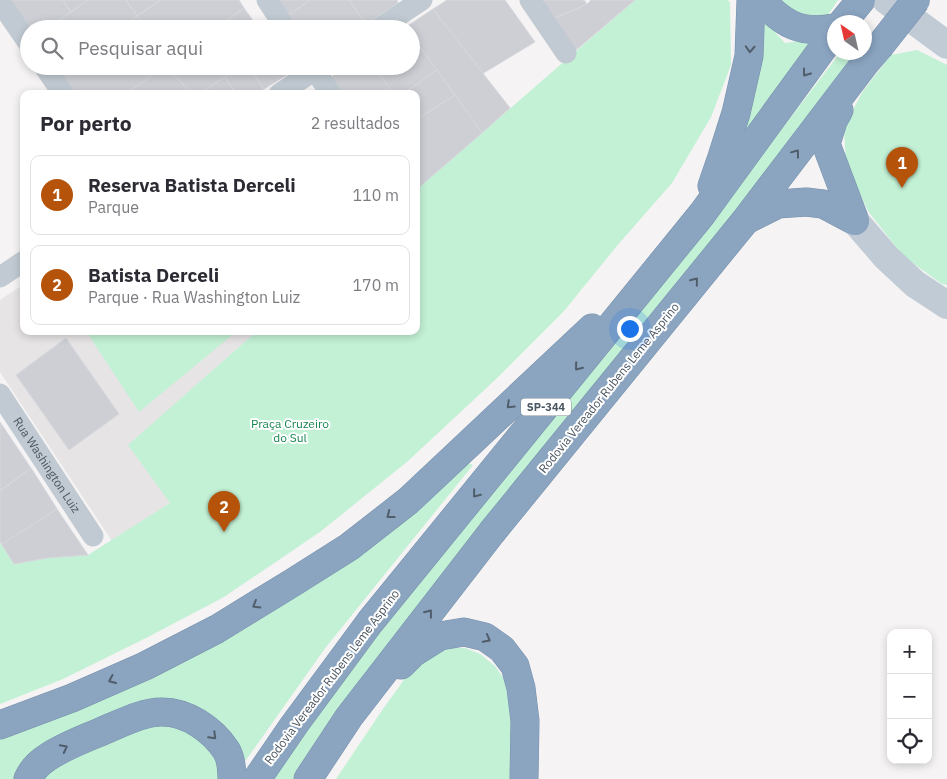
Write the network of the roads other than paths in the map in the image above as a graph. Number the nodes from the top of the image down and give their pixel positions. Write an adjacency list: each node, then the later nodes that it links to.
1 (267, 0): 9 (street)
2 (422, 0): 10 (street)
3 (530, 0): 15 (street)
4 (751, 0): 25 (highway, one-way to 25)
5 (761, 0): 11 (highway)
6 (886, 0): 14 (main road)
7 (916, 0): 16 (highway, Rodovia Vereador Rubens Leme Asprino / SP-344, bridge)
8 (0, 2): 12 (street)
9 (280, 20)
10 (392, 20)
11 (827, 27)
12 (20, 31)
13 (827, 44): 25 (highway, Rodovia Vereador Rubens Leme Asprino / SP-344, one-way to 25)
14 (947, 45)
15 (566, 53)
16 (872, 54)
17 (867, 60): 26 (highway, Rodovia Vereador Rubens Leme Asprino / SP-344, one-way to 17)
18 (869, 60): 27 (highway)
19 (50, 75): 22 (street)
20 (306, 75): 23 (street)
21 (320, 75): 24 (street)
22 (60, 90)
23 (285, 90)
24 (329, 90)
25 (702, 214): 28 (highway, Rodovia Vereador Rubens Leme Asprino / SP-344)
26 (744, 221): 27 (highway); 34 (highway, Rodovia Vereador Rubens Leme Asprino / SP-344, one-way to 26)
27 (855, 221): 31 (main road)
28 (672, 251): 35 (highway, one-way to 35); 38 (highway, Rodovia Vereador Rubens Leme Asprino / SP-344, one-way to 38)
29 (20, 264): 30 (street)
30 (0, 277)
31 (947, 305)
32 (0, 394): 33 (street, Rua Washington Luiz)
33 (93, 536)
34 (348, 717): 39 (highway, Rodovia Vereador Rubens Leme Asprino / SP-344); 40 (highway, one-way to 40)
35 (0, 725)
36 (28, 779): 37 (highway, one-way to 37)
37 (232, 779)
38 (257, 779)
39 (308, 779)
40 (524, 779)

